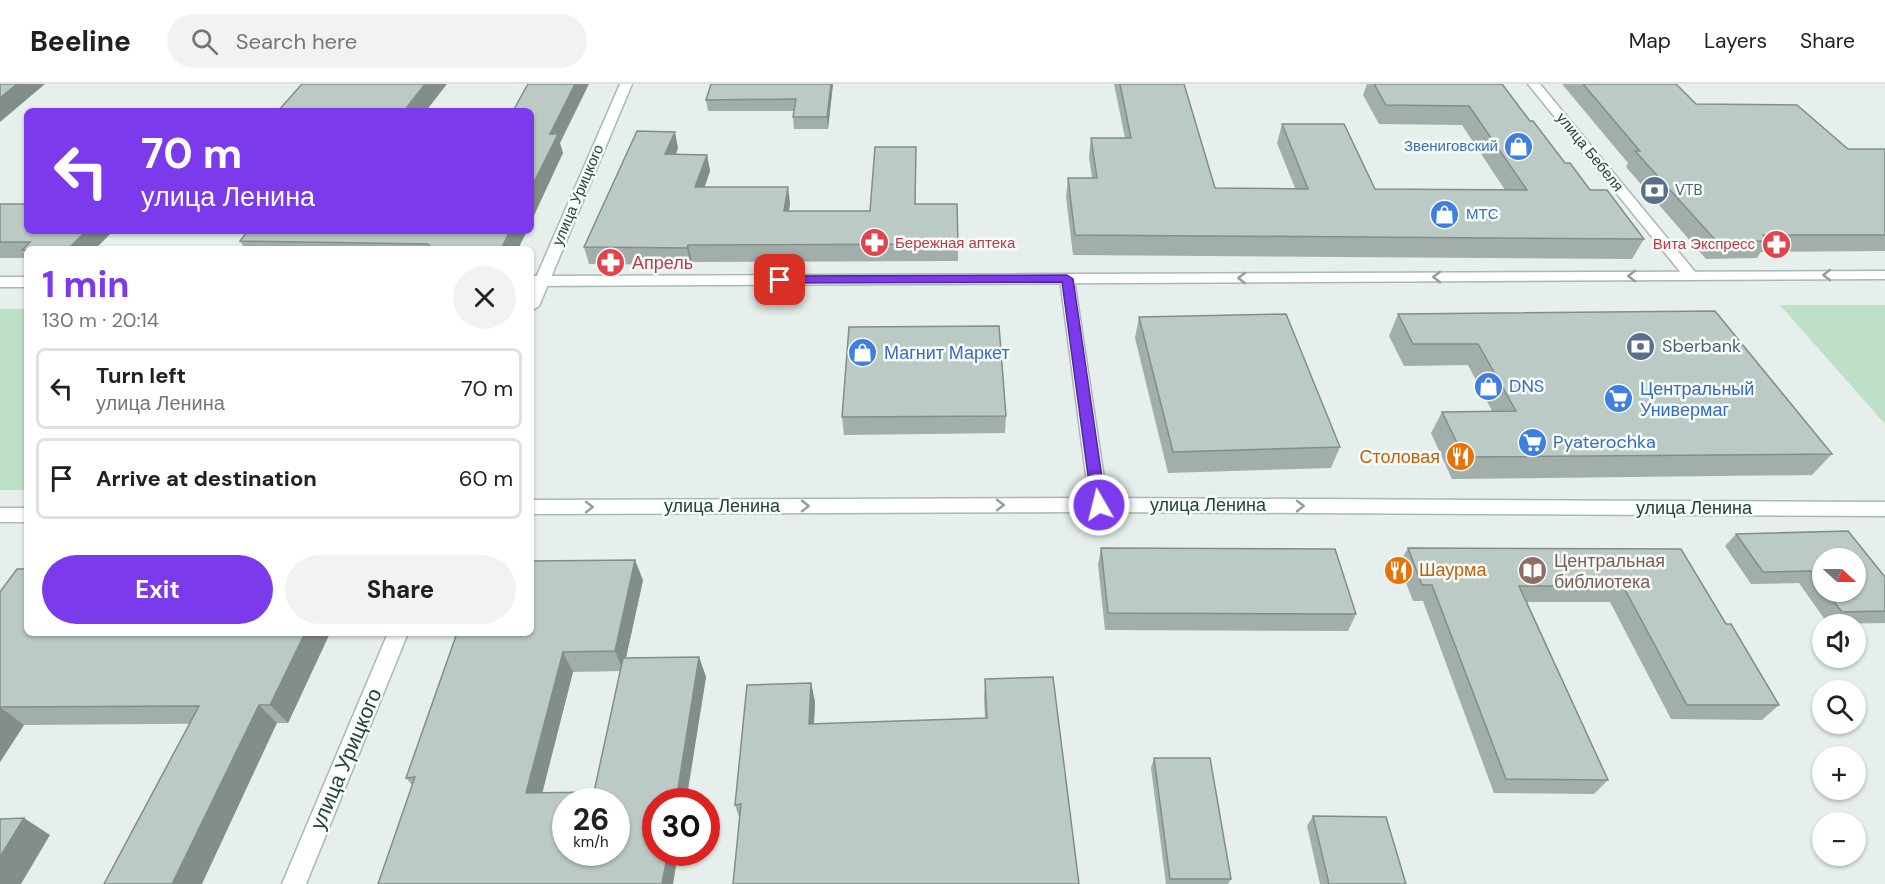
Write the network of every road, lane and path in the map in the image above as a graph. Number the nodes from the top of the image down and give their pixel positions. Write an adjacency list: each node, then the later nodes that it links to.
1 (626, 84): 6 (street, улица Урицкого)
2 (1534, 84): 4 (street, улица Бебеля)
3 (1885, 275): 4 (street, one-way to 4)
4 (1691, 276): 5 (street, one-way to 5)
5 (1067, 279): 6 (street); 9 (street)
6 (536, 281)
7 (0, 282): 8 (street)
8 (24, 282)
9 (1099, 505): 10 (street, улица Ленина, one-way to 9); 11 (street, улица Ленина, one-way to 11)
10 (534, 507)
11 (1883, 512)
12 (24, 514): 13 (street)
13 (0, 515)
14 (397, 636): 15 (street, улица Урицкого)
15 (294, 884)

